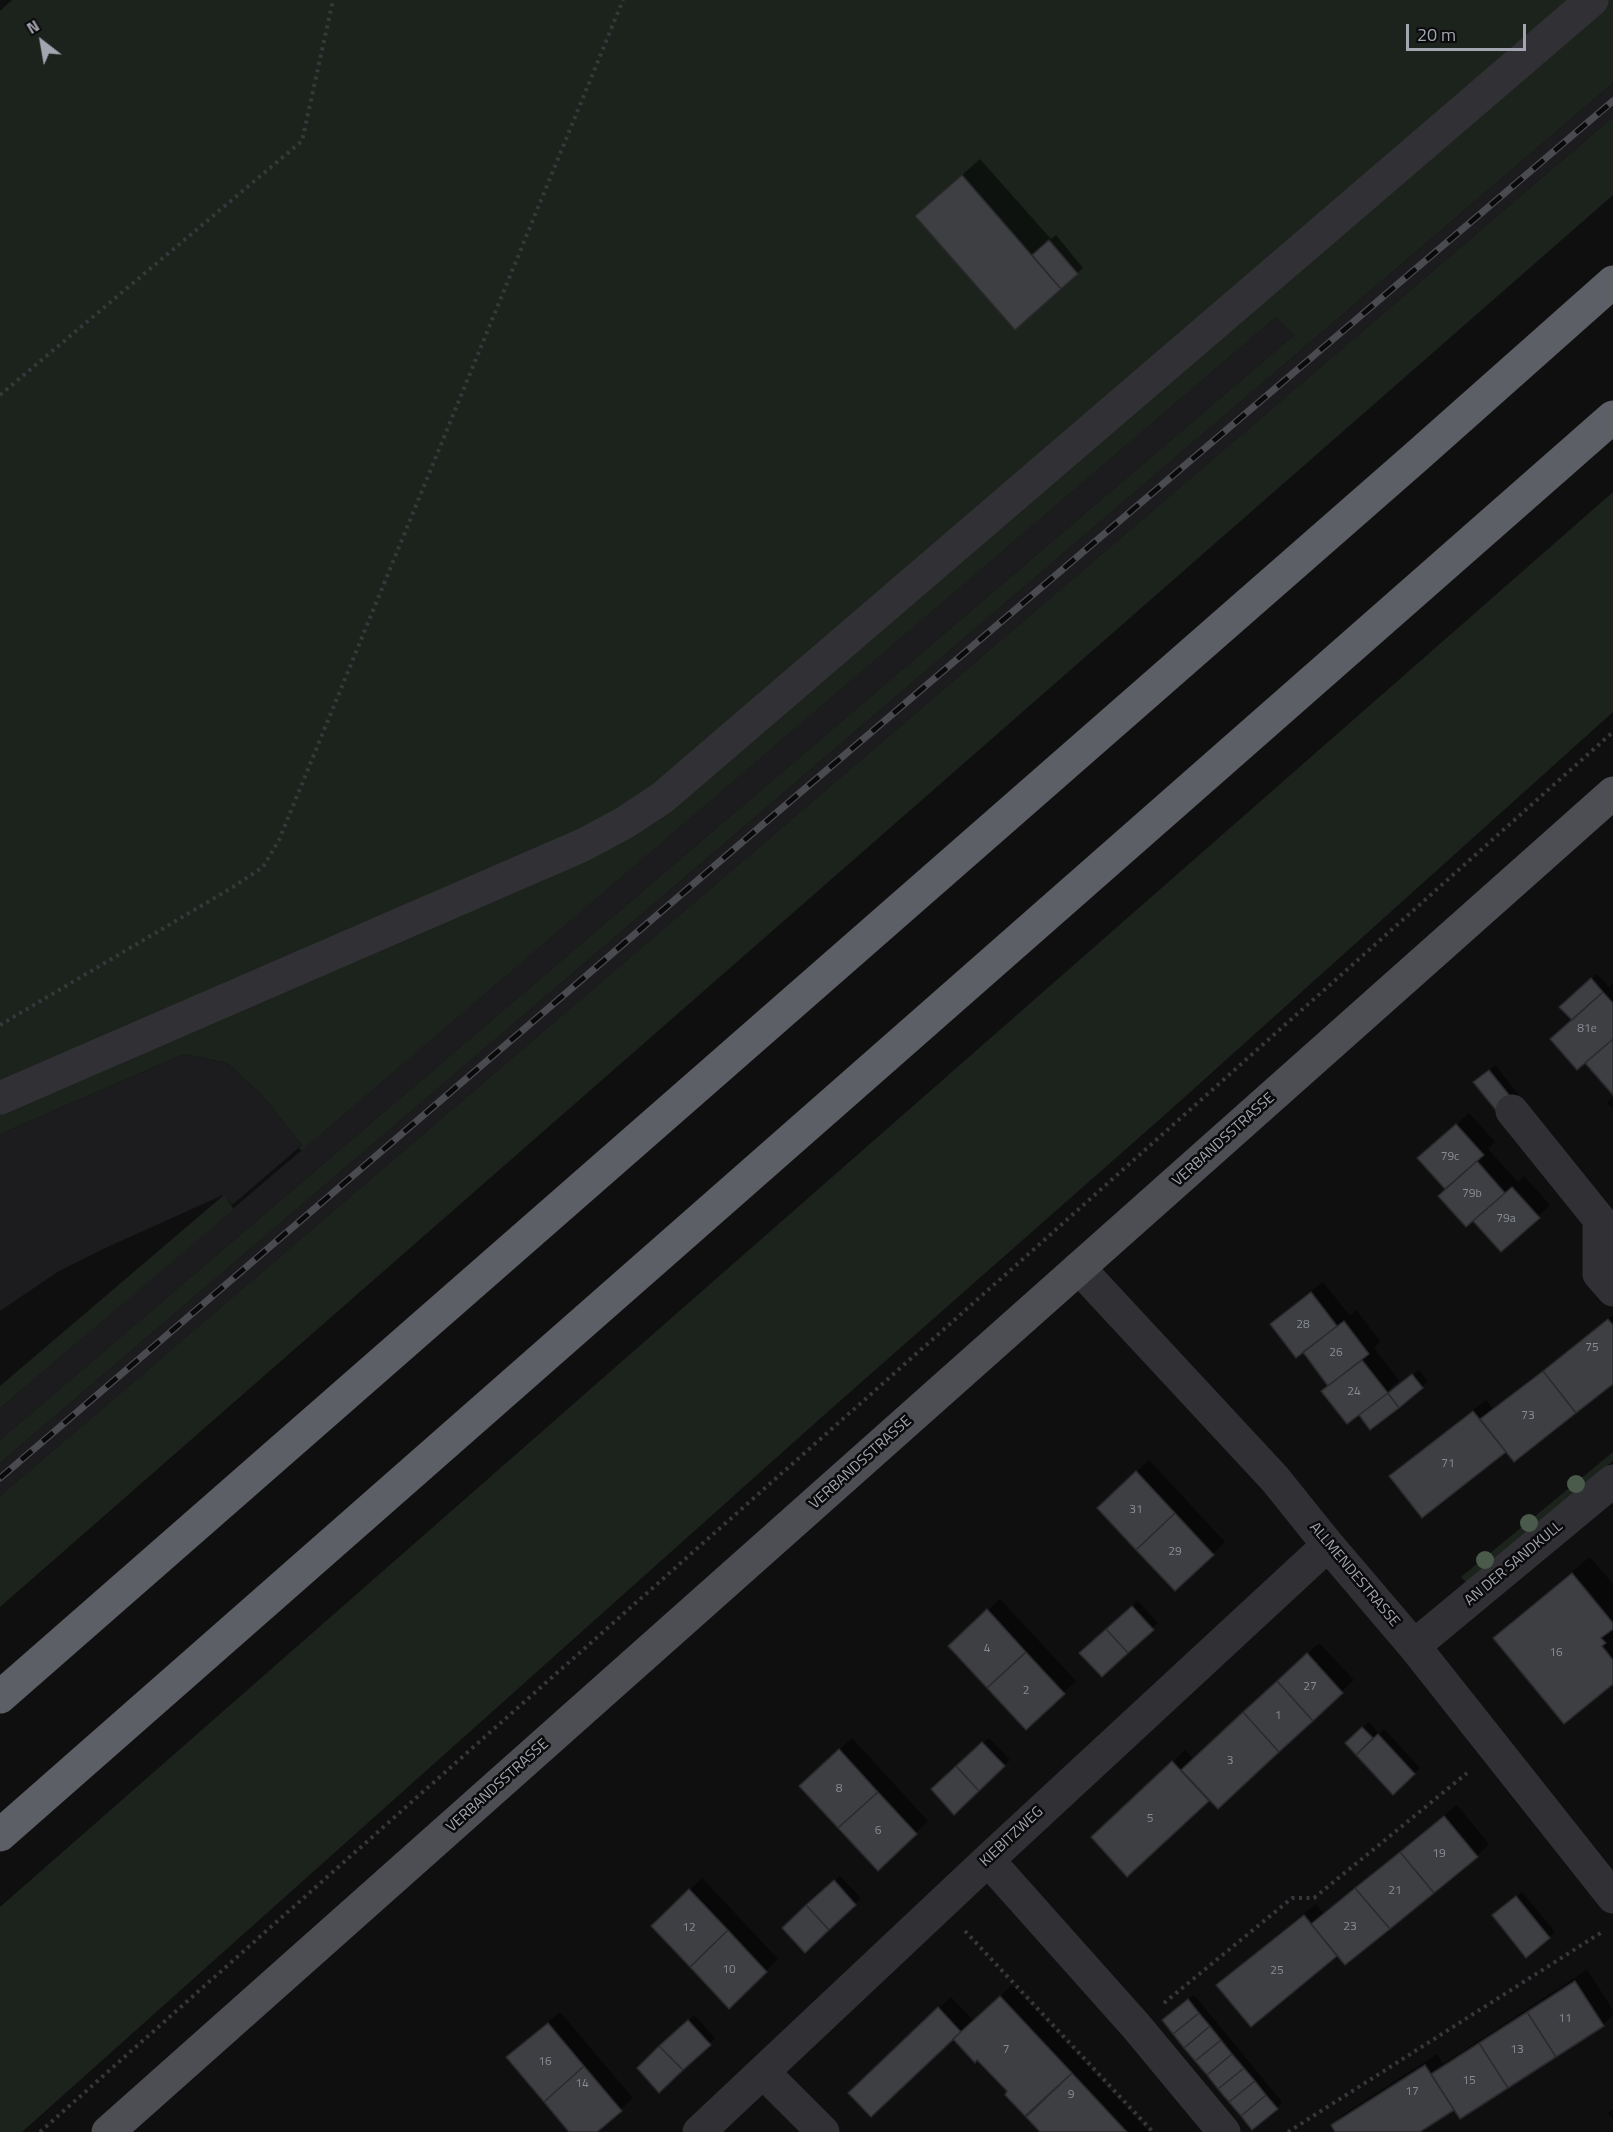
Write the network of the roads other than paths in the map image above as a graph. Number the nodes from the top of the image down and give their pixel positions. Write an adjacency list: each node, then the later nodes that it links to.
1 (1592, 0): 5 (street)
2 (1613, 282): 12 (highway)
3 (1613, 417): 13 (highway)
4 (1613, 793): 7 (main road, VERBANDSSTRASSE)
5 (0, 1098)
6 (1512, 1111): 8 (street)
7 (1079, 1268): 10 (street, ALLMENDESTRASSE); 17 (main road, VERBANDSSTRASSE)
8 (1613, 1290)
9 (1613, 1481): 11 (street, AN DER SANDKULL)
10 (1328, 1545): 11 (street, ALLMENDESTRASSE); 14 (street, KIEBITZWEG)
11 (1414, 1646): 15 (street, ALLMENDESTRASSE)
12 (0, 1697)
13 (0, 1835)
14 (988, 1860): 16 (street, KIEBITZWEG); 20 (street)
15 (1613, 1897)
16 (763, 2072): 18 (street, KIEBITZWEG); 19 (street)
17 (108, 2132)
18 (699, 2132)
19 (823, 2132)
20 (1224, 2132)

